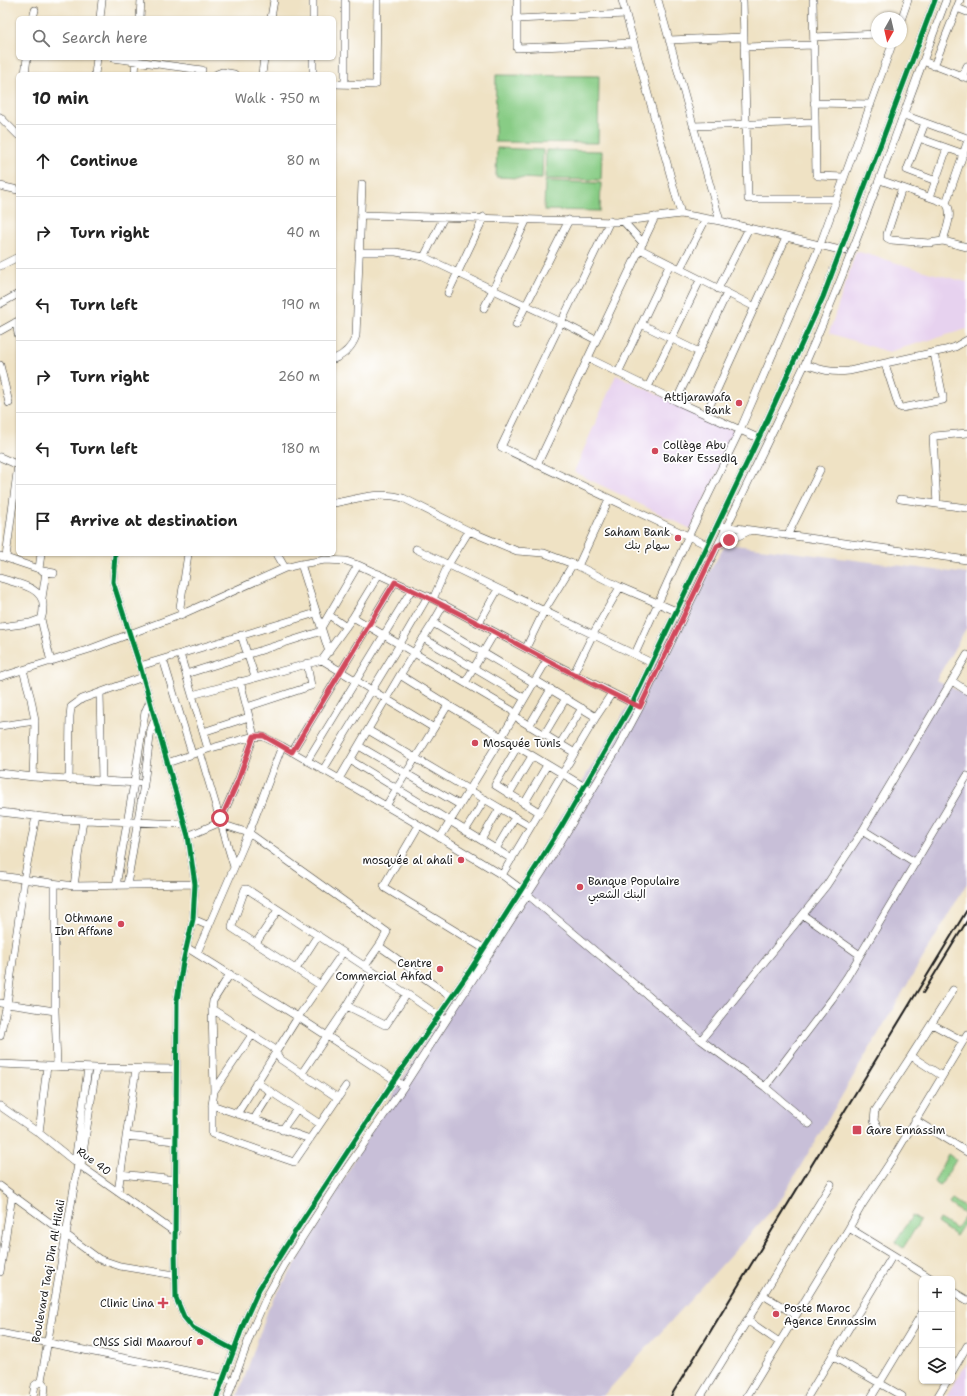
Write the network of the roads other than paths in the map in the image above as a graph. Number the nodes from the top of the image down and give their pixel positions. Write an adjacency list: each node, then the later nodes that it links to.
1 (102, 0): 22 (street)
2 (141, 0): 23 (street)
3 (274, 0): 24 (street)
4 (313, 0): 25 (street)
5 (345, 0): 52 (street)
6 (377, 0): 52 (street)
7 (517, 0): 26 (street)
8 (622, 0): 20 (street)
9 (658, 0): 30 (street)
10 (743, 0): 28 (street)
11 (813, 0): 29 (street)
12 (908, 0): 18 (street)
13 (935, 0): 40 (street)
14 (946, 0): 41 (street)
15 (960, 0): 16 (street)
16 (957, 8): 19 (street); 42 (street)
17 (35, 10): 21 (street)
18 (904, 12)
19 (967, 12)
20 (626, 14): 26 (street); 31 (street)
21 (34, 16)
22 (100, 16)
23 (140, 16)
24 (271, 16)
25 (313, 16)
26 (516, 19): 31 (street)
27 (871, 34): 29 (street)
28 (744, 37): 30 (street); 33 (street)
29 (814, 37): 32 (street)
30 (669, 40): 60 (street)
31 (634, 43): 76 (street)
32 (814, 45): 33 (street); 53 (street)
33 (744, 47): 59 (street)
34 (891, 48): 54 (street)
35 (27, 60): 45 (street)
36 (97, 60): 46 (street)
37 (136, 60): 44 (street); 47 (street)
38 (264, 60): 48 (street)
39 (313, 60): 49 (street)
40 (912, 65): 41 (street); 93 (street)
41 (922, 65): 42 (street); 55 (street)
42 (934, 66): 50 (street)
43 (967, 66): 50 (street)
44 (202, 70)
45 (25, 72)
46 (95, 72)
47 (135, 72)
48 (262, 72)
49 (313, 72)
50 (965, 78)
51 (336, 84): 52 (street)
52 (345, 84)
53 (814, 104): 54 (street); 57 (street)
54 (870, 104): 66 (street)
55 (904, 114): 58 (street); 67 (street)
56 (0, 117): 61 (street)
57 (815, 122): 59 (street); 66 (street)
58 (925, 122): 62 (street); 63 (street)
59 (747, 124): 60 (street); 74 (street)
60 (693, 126): 86 (street)
61 (16, 133)
62 (919, 138): 64 (street); 68 (street)
63 (967, 138)
64 (947, 148): 65 (street); 68 (street)
65 (966, 149): 75 (street)
66 (844, 177): 74 (street)
67 (880, 180): 71 (street); 95 (street)
68 (936, 181): 73 (street)
69 (362, 184): 77 (street)
70 (0, 186): 72 (street)
71 (902, 188): 73 (street); 89 (street)
72 (16, 190)
73 (930, 197): 75 (street)
74 (836, 199): 90 (street)
75 (946, 202): 89 (street)
76 (681, 214): 80 (street); 82 (street)
77 (361, 215): 78 (street); 94 (street)
78 (444, 217): 79 (street); 96 (street)
79 (484, 217): 81 (street); 101 (street)
80 (655, 217): 85 (street); 91 (street)
81 (527, 219): 83 (street); 103 (street)
82 (706, 219): 86 (street); 100 (street)
83 (569, 220): 84 (street); 109 (street)
84 (610, 221): 85 (street); 112 (street)
85 (623, 221): 91 (street)
86 (720, 221): 87 (street)
87 (749, 228): 88 (street); 104 (street)
88 (786, 238): 90 (street); 110 (street)
89 (943, 241): 92 (street)
90 (820, 245): 93 (street); 132 (street)
91 (641, 246): 98 (street); 118 (street)
92 (967, 247)
93 (841, 250): 95 (street); 134 (street)
94 (359, 252): 96 (street); 122 (street)
95 (850, 253): 124 (street)
96 (424, 257): 101 (street)
97 (16, 259): 99 (street)
98 (670, 264): 100 (street); 114 (street)
99 (0, 266)
100 (680, 269): 102 (street)
101 (458, 273): 103 (street); 105 (street)
102 (700, 280): 104 (street); 117 (street)
103 (493, 289): 109 (street); 111 (street)
104 (718, 289): 106 (street)
105 (448, 293)
106 (727, 293): 110 (street); 120 (street)
107 (16, 295): 108 (street)
108 (0, 304)
109 (526, 306): 112 (street); 115 (street)
110 (755, 307): 131 (street)
111 (484, 308)
112 (561, 322): 118 (street); 137 (street)
113 (16, 323): 116 (street)
114 (642, 324): 117 (street); 127 (street)
115 (516, 325)
116 (0, 331)
117 (672, 339): 120 (street); 128 (street)
118 (596, 340): 123 (street)
119 (967, 340): 121 (street)
120 (699, 352): 129 (street)
121 (934, 353): 125 (street); 125 (street)
122 (336, 358)
123 (588, 358): 127 (street); 137 (street)
124 (805, 364): 125 (street); 146 (street)
125 (885, 364)
126 (0, 365): 130 (street)
127 (618, 373): 128 (street)
128 (648, 388): 129 (street)
129 (676, 401): 131 (street)
130 (9, 404)
131 (706, 414): 132 (street)
132 (740, 430): 134 (street); 150 (street)
133 (967, 433): 143 (street)
134 (758, 438): 145 (street)
135 (0, 457): 136 (street)
136 (16, 464)
137 (537, 465): 140 (street)
138 (820, 470): 149 (street)
139 (16, 477): 154 (street)
140 (609, 499): 150 (street); 164 (street)
141 (900, 499): 143 (street)
142 (336, 503): 147 (street)
143 (937, 504): 144 (street)
144 (967, 508)
145 (716, 526): 146 (street); 151 (street)
146 (726, 527): 148 (street); 152 (street)
147 (469, 531): 163 (street); 164 (street)
148 (749, 531): 149 (street); 152 (street)
149 (787, 536): 160 (street)
150 (688, 537): 151 (street); 178 (street)
151 (707, 545): 180 (street)
152 (717, 546): 241 (street)
153 (416, 549): 163 (street)
154 (3, 556): 166 (street)
155 (42, 556): 166 (street)
156 (115, 556): 193 (street)
157 (188, 556): 182 (street)
158 (278, 556): 165 (street)
159 (331, 557): 161 (street); 162 (street)
160 (967, 560)
161 (301, 564): 165 (street); 181 (street)
162 (358, 565): 169 (street); 183 (street)
163 (448, 565): 174 (street); 175 (street)
164 (575, 565): 172 (street); 179 (street)
165 (285, 568): 182 (street)
166 (39, 569): 167 (street)
167 (46, 572): 168 (street); 176 (street)
168 (54, 573)
169 (379, 574): 171 (street); 184 (street)
170 (0, 578): 176 (street)
171 (395, 582): 173 (street); 188 (street)
172 (620, 587): 178 (street); 194 (street)
173 (412, 589): 175 (street); 196 (street)
174 (498, 589): 179 (street); 187 (street)
175 (430, 597): 177 (street); 198 (street)
176 (42, 598): 185 (street)
177 (444, 604): 186 (street); 187 (street)
178 (658, 604): 180 (street); 205 (street)
179 (544, 611): 194 (street); 199 (street)
180 (676, 611): 211 (street)
181 (316, 613): 191 (street); 195 (street)
182 (183, 614): 193 (street)
183 (329, 614): 190 (street); 191 (street)
184 (353, 617): 188 (street); 190 (street)
185 (41, 619): 189 (street); 210 (street)
186 (433, 623): 197 (street); 202 (street)
187 (479, 623): 192 (street)
188 (368, 626): 196 (street); 216 (street)
189 (0, 627)
190 (346, 627): 200 (street)
191 (321, 629): 200 (street); 204 (street)
192 (495, 632): 199 (street); 202 (street)
193 (130, 634): 210 (street); 213 (street)
194 (593, 634): 205 (street); 217 (street)
195 (242, 635): 203 (street); 204 (street)
196 (384, 635): 198 (street); 224 (street)
197 (423, 638): 201 (street); 214 (street)
198 (400, 644): 201 (street); 229 (street)
199 (526, 648): 209 (street)
200 (329, 652): 208 (street)
201 (415, 653): 219 (street); 227 (street)
202 (483, 653): 214 (street); 225 (street)
203 (180, 654): 207 (street); 218 (street)
204 (248, 654): 218 (street); 222 (street)
205 (635, 654): 211 (street)
206 (967, 655): 226 (street)
207 (163, 659): 213 (street); 264 (street)
208 (322, 660): 212 (street); 216 (street)
209 (547, 660): 217 (street); 225 (street)
210 (51, 662): 215 (street)
211 (652, 663): 238 (street)
212 (307, 664): 222 (street); 240 (street)
213 (140, 666): 221 (street)
214 (474, 668): 227 (street); 234 (street)
215 (23, 670): 220 (street); 247 (street)
216 (340, 671): 224 (street); 262 (street)
217 (574, 673): 232 (street)
218 (186, 674): 233 (street)
219 (400, 675): 236 (street); 239 (street)
220 (0, 677)
221 (143, 677): 231 (street); 237 (street)
222 (255, 677): 223 (street)
223 (240, 681): 233 (street); 240 (street)
224 (356, 681): 229 (street); 268 (street)
225 (535, 681): 228 (street); 234 (street)
226 (952, 681): 230 (street); 304 (street)
227 (465, 683): 243 (street)
228 (551, 689): 235 (street); 249 (street)
229 (372, 690): 236 (street); 271 (street)
230 (967, 691)
231 (100, 693): 278 (street); 279 (street)
232 (612, 693): 238 (street); 245 (street)
233 (192, 695): 252 (street)
234 (524, 698): 243 (street)
235 (566, 698): 242 (street); 253 (street)
236 (386, 699): 250 (street); 251 (street)
237 (150, 701): 246 (street); 280 (street)
238 (632, 704): 241 (street); 282 (street)
239 (448, 705): 250 (street); 255 (street)
240 (247, 707): 244 (street)
241 (640, 707): 285 (street)
242 (582, 708): 245 (street); 256 (street)
243 (515, 715): 249 (street); 255 (street)
244 (249, 717): 252 (street); 254 (street)
245 (596, 717): 263 (street)
246 (155, 719): 269 (street); 281 (street)
247 (35, 721): 248 (street); 276 (street)
248 (0, 726)
249 (529, 726): 253 (street)
250 (434, 728): 266 (street)
251 (368, 730): 258 (street); 266 (street)
252 (203, 732): 260 (street)
253 (544, 735): 256 (street)
254 (254, 736): 257 (street); 260 (street); 297 (street)
255 (501, 737): 259 (street); 284 (street)
256 (560, 744): 263 (street)
257 (282, 746): 262 (street); 306 (street)
258 (359, 746): 267 (street); 273 (street)
259 (517, 747): 265 (street); 286 (street)
260 (208, 749): 261 (street)
261 (200, 752): 264 (street); 297 (street)
262 (292, 752): 268 (street)
263 (575, 753): 274 (street)
264 (192, 754): 269 (street)
265 (532, 756): 270 (street); 286 (street)
266 (415, 758): 273 (street); 284 (street)
267 (350, 760): 277 (street); 283 (street)
268 (307, 761): 271 (street)
269 (167, 763): 301 (street)
270 (547, 765): 274 (street); 288 (street)
271 (323, 770): 277 (street)
272 (0, 773): 276 (street)
273 (406, 773): 283 (street); 289 (street)
274 (563, 774): 282 (street); 293 (street)
275 (967, 776): 312 (street)
276 (33, 777): 278 (street)
277 (339, 779): 290 (street)
278 (69, 780): 279 (street)
279 (102, 781): 280 (street)
280 (134, 783): 281 (street); 298 (street)
281 (144, 784): 300 (street)
282 (584, 787): 285 (street); 322 (street)
283 (396, 788): 290 (street); 299 (street)
284 (470, 790): 287 (street); 289 (street)
285 (592, 792): 323 (street)
286 (509, 794): 288 (street)
287 (484, 799): 291 (street); 305 (street)
288 (524, 804): 293 (street)
289 (460, 805): 299 (street)
290 (386, 806): 302 (street)
291 (500, 808): 295 (street); 309 (street)
292 (0, 812): 294 (street)
293 (539, 812): 303 (street)
294 (36, 816): 296 (street); 316 (street)
295 (515, 817): 303 (street); 310 (street)
296 (83, 820): 298 (street); 319 (street)
297 (220, 821): 306 (street); 307 (street); 313 (street)
298 (127, 822): 300 (street); 320 (street)
299 (450, 822): 305 (street); 308 (street)
300 (137, 823): 301 (street); 321 (street)
301 (184, 824): 307 (street)
302 (419, 825): 308 (street); 332 (street)
303 (530, 826): 311 (street)
304 (862, 830): 312 (street); 325 (street)
305 (465, 831): 309 (street)
306 (249, 833): 313 (street); 330 (street)
307 (188, 836): 318 (street)
308 (440, 838): 315 (street)
309 (481, 840): 310 (street)
310 (496, 849): 311 (street)
311 (512, 859): 315 (street)
312 (916, 863): 335 (street)
313 (234, 867): 327 (street)
314 (0, 876): 316 (street)
315 (502, 876): 322 (street)
316 (24, 880): 317 (street); 344 (street)
317 (55, 884): 319 (street); 347 (street)
318 (195, 884): 321 (street); 326 (street)
319 (74, 886): 320 (street)
320 (116, 886): 321 (street)
321 (126, 886)
322 (521, 889): 323 (street); 332 (street)
323 (527, 896): 350 (street); 356 (street)
324 (278, 910): 328 (street); 329 (street); 329 (street)
325 (803, 914): 335 (street); 356 (street)
326 (193, 919): 327 (street); 331 (street)
327 (209, 926): 334 (street)
328 (318, 935): 333 (street); 337 (street)
329 (256, 942): 337 (street)
330 (379, 946): 336 (street); 343 (street)
331 (186, 947): 334 (street); 365 (street)
332 (483, 948): 343 (street)
333 (343, 952): 336 (street); 340 (street)
334 (198, 953): 338 (street)
335 (860, 955): 372 (street)
336 (365, 966): 342 (street)
337 (296, 969): 340 (street)
338 (230, 974): 346 (street); 349 (street)
339 (361, 982): 345 (street)
340 (320, 985): 349 (street)
341 (953, 990): 351 (street)
342 (407, 994): 345 (street); 348 (street)
343 (451, 997): 348 (street)
344 (3, 1003): 347 (street); 353 (street)
345 (347, 1006): 354 (street)
346 (212, 1008): 352 (street); 373 (street)
347 (54, 1011): 361 (street)
348 (439, 1016): 350 (street); 368 (street)
349 (298, 1017): 354 (street); 357 (street)
350 (446, 1021): 371 (street)
351 (932, 1024): 355 (street); 358 (street)
352 (252, 1035): 357 (street); 373 (street)
353 (0, 1036)
354 (328, 1036): 366 (street); 368 (street)
355 (965, 1038): 367 (street)
356 (701, 1040): 372 (street)
357 (276, 1053): 366 (street); 369 (street)
358 (911, 1056): 367 (street); 385 (street)
359 (0, 1064): 360 (street)
360 (46, 1066): 361 (street); 386 (street)
361 (57, 1066): 362 (street)
362 (88, 1068): 363 (street); 391 (street, Boulevard Taqi Din Al Hilali)
363 (96, 1068): 364 (street); 391 (street, Boulevard Taqi Din Al Hilali)
364 (136, 1069): 365 (street); 387 (street)
365 (176, 1069): 389 (street)
366 (302, 1073): 375 (street)
367 (942, 1076): 381 (street)
368 (395, 1080): 371 (street); 399 (street)
369 (256, 1082): 374 (street); 379 (street)
370 (346, 1086): 375 (street)
371 (404, 1086): 402 (street)
372 (765, 1087): 383 (street)
373 (214, 1092): 376 (street)
374 (271, 1092): 378 (street); 380 (street)
375 (338, 1098): 382 (street)
376 (212, 1105): 379 (street); 388 (street)
377 (0, 1106): 386 (street, Rue 40)
378 (297, 1109): 382 (street); 384 (street)
379 (237, 1114): 380 (street)
380 (254, 1119): 384 (street)
381 (915, 1120): 390 (street); 398 (street)
382 (320, 1124): 388 (street)
383 (809, 1124)
384 (282, 1130): 388 (street)
385 (880, 1130)
386 (39, 1133): 391 (street, Rue 40)
387 (126, 1136): 389 (street); 392 (street)
388 (310, 1139)
389 (175, 1141): 393 (street)
390 (966, 1150)
391 (78, 1164): 396 (street, Rue 40); 401 (street, Boulevard Taqi Din Al Hilali)
392 (120, 1174): 393 (street); 396 (street)
393 (176, 1180): 400 (street)
394 (831, 1184): 408 (street)
395 (0, 1186): 397 (street)
396 (118, 1192): 400 (street, Rue 40)
397 (12, 1196): 401 (street); 404 (street)
398 (849, 1228): 403 (street); 410 (street)
399 (295, 1232): 402 (street); 417 (street)
400 (176, 1233): 405 (street)
401 (65, 1235): 405 (street); 414 (street, Boulevard Taqi Din Al Hilali)
402 (302, 1237): 421 (street)
403 (893, 1255): 406 (street); 418 (street)
404 (0, 1272)
405 (175, 1275): 417 (street)
406 (927, 1276)
407 (955, 1293): 409 (street)
408 (762, 1295): 410 (street); 412 (street)
409 (967, 1300)
410 (796, 1314): 415 (street)
411 (919, 1318): 423 (street)
412 (747, 1320): 415 (street); 429 (street)
413 (0, 1333): 414 (street)
414 (47, 1342): 420 (street); 422 (street, Boulevard Taqi Din Al Hilali)
415 (779, 1342): 430 (street)
416 (967, 1346): 419 (street)
417 (234, 1350): 420 (street)
418 (832, 1356): 423 (street); 431 (street)
419 (955, 1367)
420 (224, 1378): 421 (street); 427 (street)
421 (233, 1380): 428 (street)
422 (41, 1381): 425 (street, Boulevard Taqi Din Al Hilali); 426 (street, Boulevard Taqi Din Al Hilali)
423 (879, 1383): 432 (street); 433 (street)
424 (945, 1384): 434 (street)
425 (34, 1396)
426 (44, 1396)
427 (217, 1396)
428 (228, 1396)
429 (701, 1396)
430 (747, 1396)
431 (808, 1396)
432 (872, 1396)
433 (902, 1396)
434 (938, 1396)

